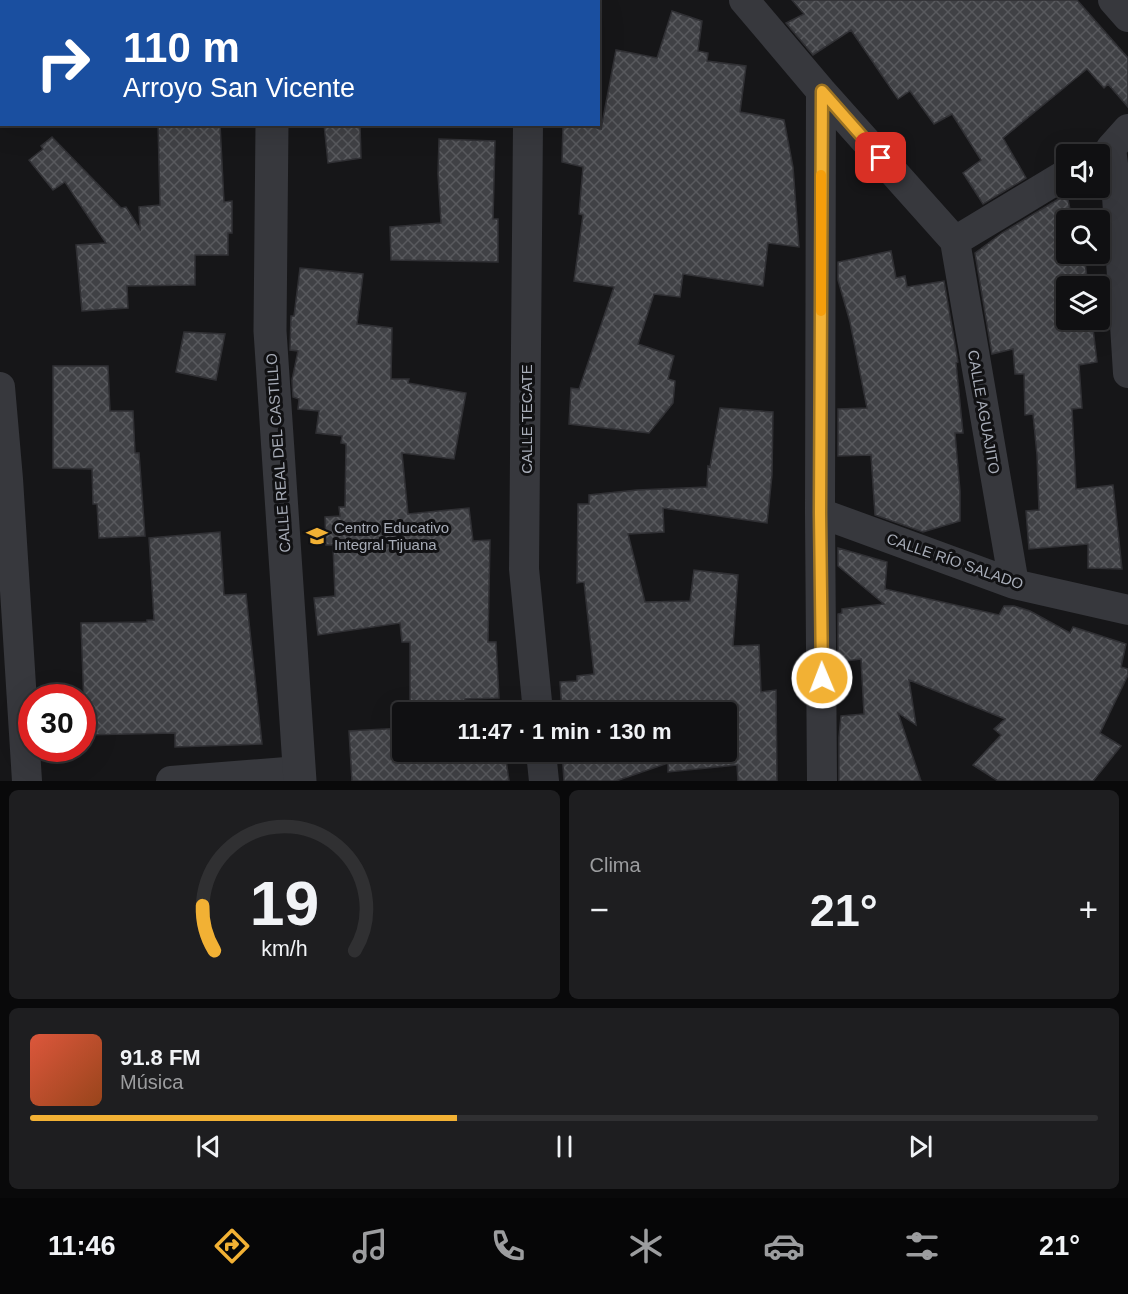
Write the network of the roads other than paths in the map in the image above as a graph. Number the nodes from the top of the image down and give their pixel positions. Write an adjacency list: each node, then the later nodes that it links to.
1 (744, 0): 4 (street)
2 (1113, 0): 3 (street)
3 (1128, 17)
4 (822, 91): 10 (street); 14 (street)
5 (272, 126): 19 (street, CALLE REAL DEL CASTILLO)
6 (528, 126): 17 (street, CALLE TECATE)
7 (1113, 144): 9 (street)
8 (1056, 180): 10 (street)
9 (1123, 191): 11 (street)
10 (955, 241): 15 (street, CALLE AGUAJITO)
11 (1128, 373)
12 (0, 387): 13 (street)
13 (4, 479): 20 (street)
14 (820, 513): 15 (street, CALLE RÍO SALADO); 23 (street)
15 (1014, 584): 16 (street, CALLE RÍO SALADO)
16 (1128, 610)
17 (537, 702)
18 (542, 762): 22 (street)
19 (300, 776): 21 (street)
20 (27, 781)
21 (171, 781)
22 (544, 781)
23 (822, 781)

